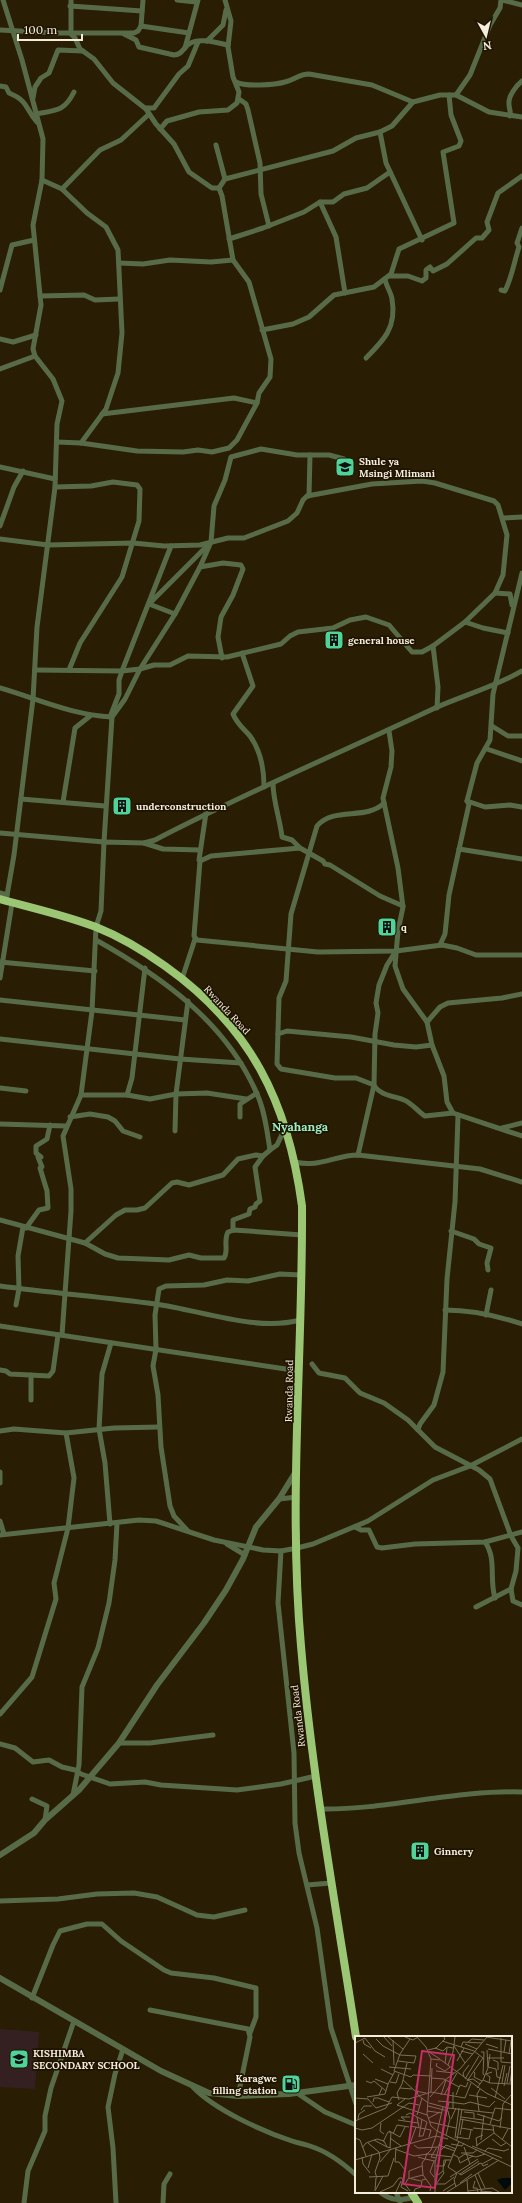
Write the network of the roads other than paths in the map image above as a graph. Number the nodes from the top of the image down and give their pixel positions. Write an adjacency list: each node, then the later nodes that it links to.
1 (3, 0): 14 (street)
2 (71, 0): 9 (street)
3 (143, 0): 11 (street)
4 (177, 0): 7 (street)
5 (225, 0): 10 (street)
6 (502, 0): 8 (street); 28 (street)
7 (197, 1): 15 (street)
8 (522, 5)
9 (70, 6): 11 (street); 16 (street)
10 (226, 7): 19 (street); 20 (street)
11 (142, 11): 12 (street)
12 (141, 26): 15 (street); 17 (street)
13 (0, 30): 14 (street)
14 (13, 32): 16 (street); 30 (street)
15 (188, 33): 21 (street)
16 (71, 34): 17 (street); 22 (street)
17 (124, 34): 21 (street)
18 (198, 42): 19 (street); 21 (street); 32 (street)
19 (207, 42): 20 (street)
20 (228, 45): 24 (street)
21 (185, 49)
22 (83, 51): 30 (street); 32 (street)
23 (522, 81): 35 (street)
24 (236, 82): 29 (street); 31 (street)
25 (0, 86): 37 (street)
26 (74, 92): 33 (street)
27 (449, 95): 28 (street); 31 (street); 53 (street)
28 (456, 95): 35 (street)
29 (239, 99): 38 (street); 41 (street)
30 (33, 101): 33 (street)
31 (413, 102): 39 (street)
32 (146, 108): 34 (street)
33 (36, 114): 37 (street)
34 (149, 114): 38 (street); 46 (street)
35 (510, 116): 36 (street)
36 (522, 117)
37 (38, 123): 45 (street)
38 (160, 129): 47 (street)
39 (380, 132): 41 (street); 42 (street)
40 (216, 145): 44 (street)
41 (261, 168): 44 (street); 49 (street)
42 (390, 172): 48 (street); 53 (street)
43 (522, 176): 56 (street)
44 (225, 179): 47 (street)
45 (42, 180): 46 (street); 52 (street)
46 (62, 188): 55 (street)
47 (219, 188): 51 (street)
48 (320, 202): 49 (street); 59 (street)
49 (269, 226): 51 (street)
50 (522, 228): 58 (street)
51 (229, 239): 54 (street)
52 (34, 240): 57 (street); 60 (street)
53 (422, 240): 56 (street)
54 (233, 260): 55 (street); 62 (street)
55 (119, 263): 61 (street)
56 (387, 277): 59 (street); 66 (street)
57 (0, 290)
58 (501, 290)
59 (345, 293): 62 (street)
60 (40, 296): 61 (street); 63 (street)
61 (119, 299): 69 (street)
62 (262, 330): 68 (street)
63 (36, 335): 64 (street); 65 (street)
64 (0, 339)
65 (35, 356): 67 (street); 70 (street)
66 (366, 358)
67 (0, 369)
68 (257, 403): 69 (street); 71 (street)
69 (102, 414): 71 (street)
70 (57, 442): 71 (street); 76 (street)
71 (82, 443)
72 (310, 455): 75 (street); 78 (street); 83 (street)
73 (0, 467): 74 (street)
74 (23, 471): 76 (street); 81 (street)
75 (342, 471)
76 (55, 479): 77 (street)
77 (55, 487): 84 (street); 85 (street)
78 (309, 496): 80 (street); 83 (street)
79 (522, 517): 80 (street)
80 (503, 518): 89 (street)
81 (0, 526)
82 (0, 539): 85 (street)
83 (211, 542): 86 (street); 87 (street); 91 (street)
84 (133, 543): 85 (street); 86 (street); 101 (street)
85 (48, 545): 100 (street)
86 (171, 546): 91 (street)
87 (200, 567): 93 (street); 98 (street)
88 (522, 573): 90 (street)
89 (495, 593): 92 (street); 94 (street)
90 (519, 594): 92 (street)
91 (149, 604): 93 (street); 102 (street)
92 (513, 608): 95 (street)
93 (175, 614): 99 (street)
94 (465, 622): 95 (street); 96 (street)
95 (508, 633): 104 (street)
96 (433, 646): 97 (street); 107 (street)
97 (242, 653): 98 (street); 116 (street)
98 (222, 658): 99 (street)
99 (140, 669): 102 (street); 109 (street)
100 (35, 670): 101 (street); 106 (street)
101 (69, 670): 102 (street)
102 (122, 671): 109 (street)
103 (522, 671): 104 (street)
104 (496, 685): 107 (street); 110 (street)
105 (0, 688): 106 (street)
106 (33, 699): 108 (street); 117 (street)
107 (437, 708): 111 (street)
108 (90, 716): 109 (street); 119 (street)
109 (111, 717): 121 (street)
110 (492, 726): 112 (street); 113 (street)
111 (389, 731): 115 (street); 120 (street)
112 (522, 736)
113 (487, 749): 114 (street); 118 (street)
114 (522, 761)
115 (274, 783): 116 (street); 128 (street)
116 (264, 787): 123 (street)
117 (21, 800): 119 (street); 125 (street)
118 (467, 801): 122 (street); 129 (street)
119 (63, 802): 121 (street)
120 (384, 803): 131 (street); 136 (street)
121 (105, 806): 126 (street)
122 (522, 807)
123 (206, 813): 127 (street); 130 (street)
124 (0, 833): 125 (street)
125 (16, 834): 126 (street); 135 (street)
126 (104, 842): 127 (street); 137 (street)
127 (144, 843): 130 (street)
128 (300, 848): 131 (street); 133 (street)
129 (459, 849): 132 (street); 140 (street)
130 (200, 850): 133 (street)
131 (309, 854): 136 (street); 141 (street)
132 (522, 859)
133 (200, 861): 138 (street)
134 (0, 893): 135 (street)
135 (6, 899): 137 (highway, Rwanda Road); 144 (street)
136 (403, 906): 142 (street)
137 (96, 927): 139 (street); 148 (highway, Rwanda Road)
138 (195, 939): 141 (street); 148 (street)
139 (96, 940): 145 (street); 146 (street)
140 (440, 945): 142 (street); 143 (street)
141 (288, 949): 142 (street); 156 (street)
142 (396, 952): 155 (street); 158 (street)
143 (522, 955)
144 (1, 962): 146 (street); 147 (street)
145 (145, 968): 151 (street); 153 (street)
146 (95, 971): 152 (street)
147 (0, 978)
148 (182, 979): 180 (highway, Rwanda Road)
149 (522, 994): 155 (street)
150 (0, 1000): 152 (street)
151 (188, 1001): 154 (street); 163 (street)
152 (92, 1011): 153 (street); 160 (street)
153 (138, 1016): 154 (street); 161 (street)
154 (185, 1020): 162 (street)
155 (427, 1022): 159 (street)
156 (278, 1034): 158 (street); 164 (street)
157 (0, 1039): 160 (street)
158 (376, 1042): 159 (street); 164 (street)
159 (432, 1045): 172 (street)
160 (87, 1050): 161 (street); 170 (street)
161 (134, 1054): 162 (street); 168 (street)
162 (180, 1060): 163 (street); 169 (street)
163 (241, 1063): 167 (street)
164 (374, 1085): 172 (street); 186 (street)
165 (0, 1088): 166 (street)
166 (26, 1091)
167 (257, 1093): 171 (street); 185 (street)
168 (127, 1094): 169 (street); 170 (street)
169 (176, 1094): 171 (street); 182 (street)
170 (81, 1095): 174 (street)
171 (246, 1099): 175 (street)
172 (452, 1112): 173 (street)
173 (458, 1116): 181 (street); 189 (street)
174 (70, 1117): 179 (street); 184 (street)
175 (240, 1118)
176 (522, 1123): 181 (street)
177 (0, 1124): 178 (street)
178 (50, 1125): 179 (street); 192 (street)
179 (66, 1126): 196 (street)
180 (286, 1128): 185 (street); 188 (highway, Rwanda Road)
181 (501, 1128): 183 (street)
182 (175, 1131)
183 (522, 1136)
184 (140, 1137)
185 (270, 1150): 187 (street)
186 (358, 1155): 188 (street); 189 (street)
187 (264, 1156): 193 (street); 197 (street)
188 (295, 1162): 195 (highway, Rwanda Road)
189 (456, 1166): 190 (street); 194 (street)
190 (522, 1182)
191 (0, 1220): 192 (street)
192 (25, 1227): 196 (street); 201 (street)
193 (233, 1230): 195 (street); 197 (street)
194 (451, 1231): 198 (street); 206 (street)
195 (302, 1235): 199 (highway, Rwanda Road)
196 (70, 1240): 197 (street); 203 (street)
197 (85, 1244)
198 (488, 1270)
199 (300, 1275): 204 (street); 208 (highway, Rwanda Road)
200 (0, 1286): 201 (street)
201 (19, 1288): 203 (street); 205 (street)
202 (491, 1290): 207 (street)
203 (65, 1294): 204 (street); 211 (street)
204 (156, 1304): 208 (street); 213 (street)
205 (16, 1305)
206 (445, 1310): 207 (street); 221 (street)
207 (486, 1315): 209 (street)
208 (300, 1320): 216 (highway, Rwanda Road)
209 (522, 1324)
210 (0, 1326): 211 (street)
211 (60, 1335): 212 (street); 217 (street)
212 (111, 1343): 213 (street); 220 (street)
213 (156, 1349): 216 (street); 219 (street)
214 (312, 1364): 221 (street)
215 (0, 1370): 217 (street)
216 (299, 1370): 226 (highway, Rwanda Road)
217 (31, 1375): 218 (street)
218 (31, 1400)
219 (159, 1427): 220 (street); 237 (street)
220 (99, 1429): 223 (street); 233 (street)
221 (418, 1430): 225 (street)
222 (0, 1431): 223 (street)
223 (66, 1432): 235 (street)
224 (522, 1439): 225 (street)
225 (470, 1466): 234 (street); 239 (street)
226 (297, 1470): 229 (highway, Rwanda Road); 230 (street)
227 (0, 1472): 228 (street)
228 (0, 1483)
229 (297, 1497): 230 (street); 243 (highway, Rwanda Road)
230 (279, 1499): 242 (street)
231 (0, 1521): 238 (street)
232 (116, 1523): 233 (street); 237 (street); 254 (street)
233 (110, 1524): 235 (street)
234 (355, 1527): 240 (street); 243 (street)
235 (68, 1528): 238 (street); 250 (street)
236 (522, 1532): 239 (street)
237 (191, 1533): 241 (street)
238 (2, 1534)
239 (511, 1536): 240 (street); 246 (street)
240 (485, 1542): 247 (street)
241 (227, 1544): 242 (street); 245 (street)
242 (249, 1547): 244 (street); 245 (street)
243 (297, 1548): 244 (street); 256 (highway, Rwanda Road)
244 (281, 1551): 257 (street)
245 (245, 1555): 252 (street)
246 (511, 1589): 247 (street); 248 (street)
247 (495, 1598): 249 (street)
248 (522, 1605)
249 (476, 1607)
250 (0, 1714)
251 (213, 1735): 252 (street)
252 (119, 1743): 255 (street)
253 (0, 1744): 254 (street)
254 (78, 1772): 255 (street); 259 (street)
255 (91, 1776): 257 (street); 259 (street)
256 (316, 1776): 257 (street); 261 (highway, Rwanda Road)
257 (295, 1781): 265 (street)
258 (522, 1792): 261 (street)
259 (73, 1795): 262 (street)
260 (32, 1799): 262 (street)
261 (321, 1809): 264 (highway, Rwanda Road)
262 (45, 1820): 263 (street)
263 (0, 1856)
264 (331, 1883): 265 (street); 273 (highway, Rwanda Road)
265 (307, 1885): 277 (street)
266 (0, 1901): 267 (street)
267 (245, 1910)
268 (0, 1978): 269 (street)
269 (32, 1998): 271 (street); 272 (street)
270 (150, 2010): 272 (street)
271 (74, 2021): 274 (street); 287 (street)
272 (250, 2033): 279 (street)
273 (356, 2036)
274 (124, 2049): 276 (street); 288 (street)
275 (355, 2085): 277 (street)
276 (194, 2087): 279 (street); 283 (street)
277 (349, 2087): 278 (street); 280 (street)
278 (297, 2093): 279 (street); 281 (street)
279 (238, 2096)
280 (355, 2102)
281 (355, 2124)
282 (170, 2174): 289 (street)
283 (355, 2174)
284 (382, 2193): 286 (street)
285 (414, 2197): 286 (street)
286 (400, 2202)
287 (24, 2203)
288 (116, 2203)
289 (163, 2203)

